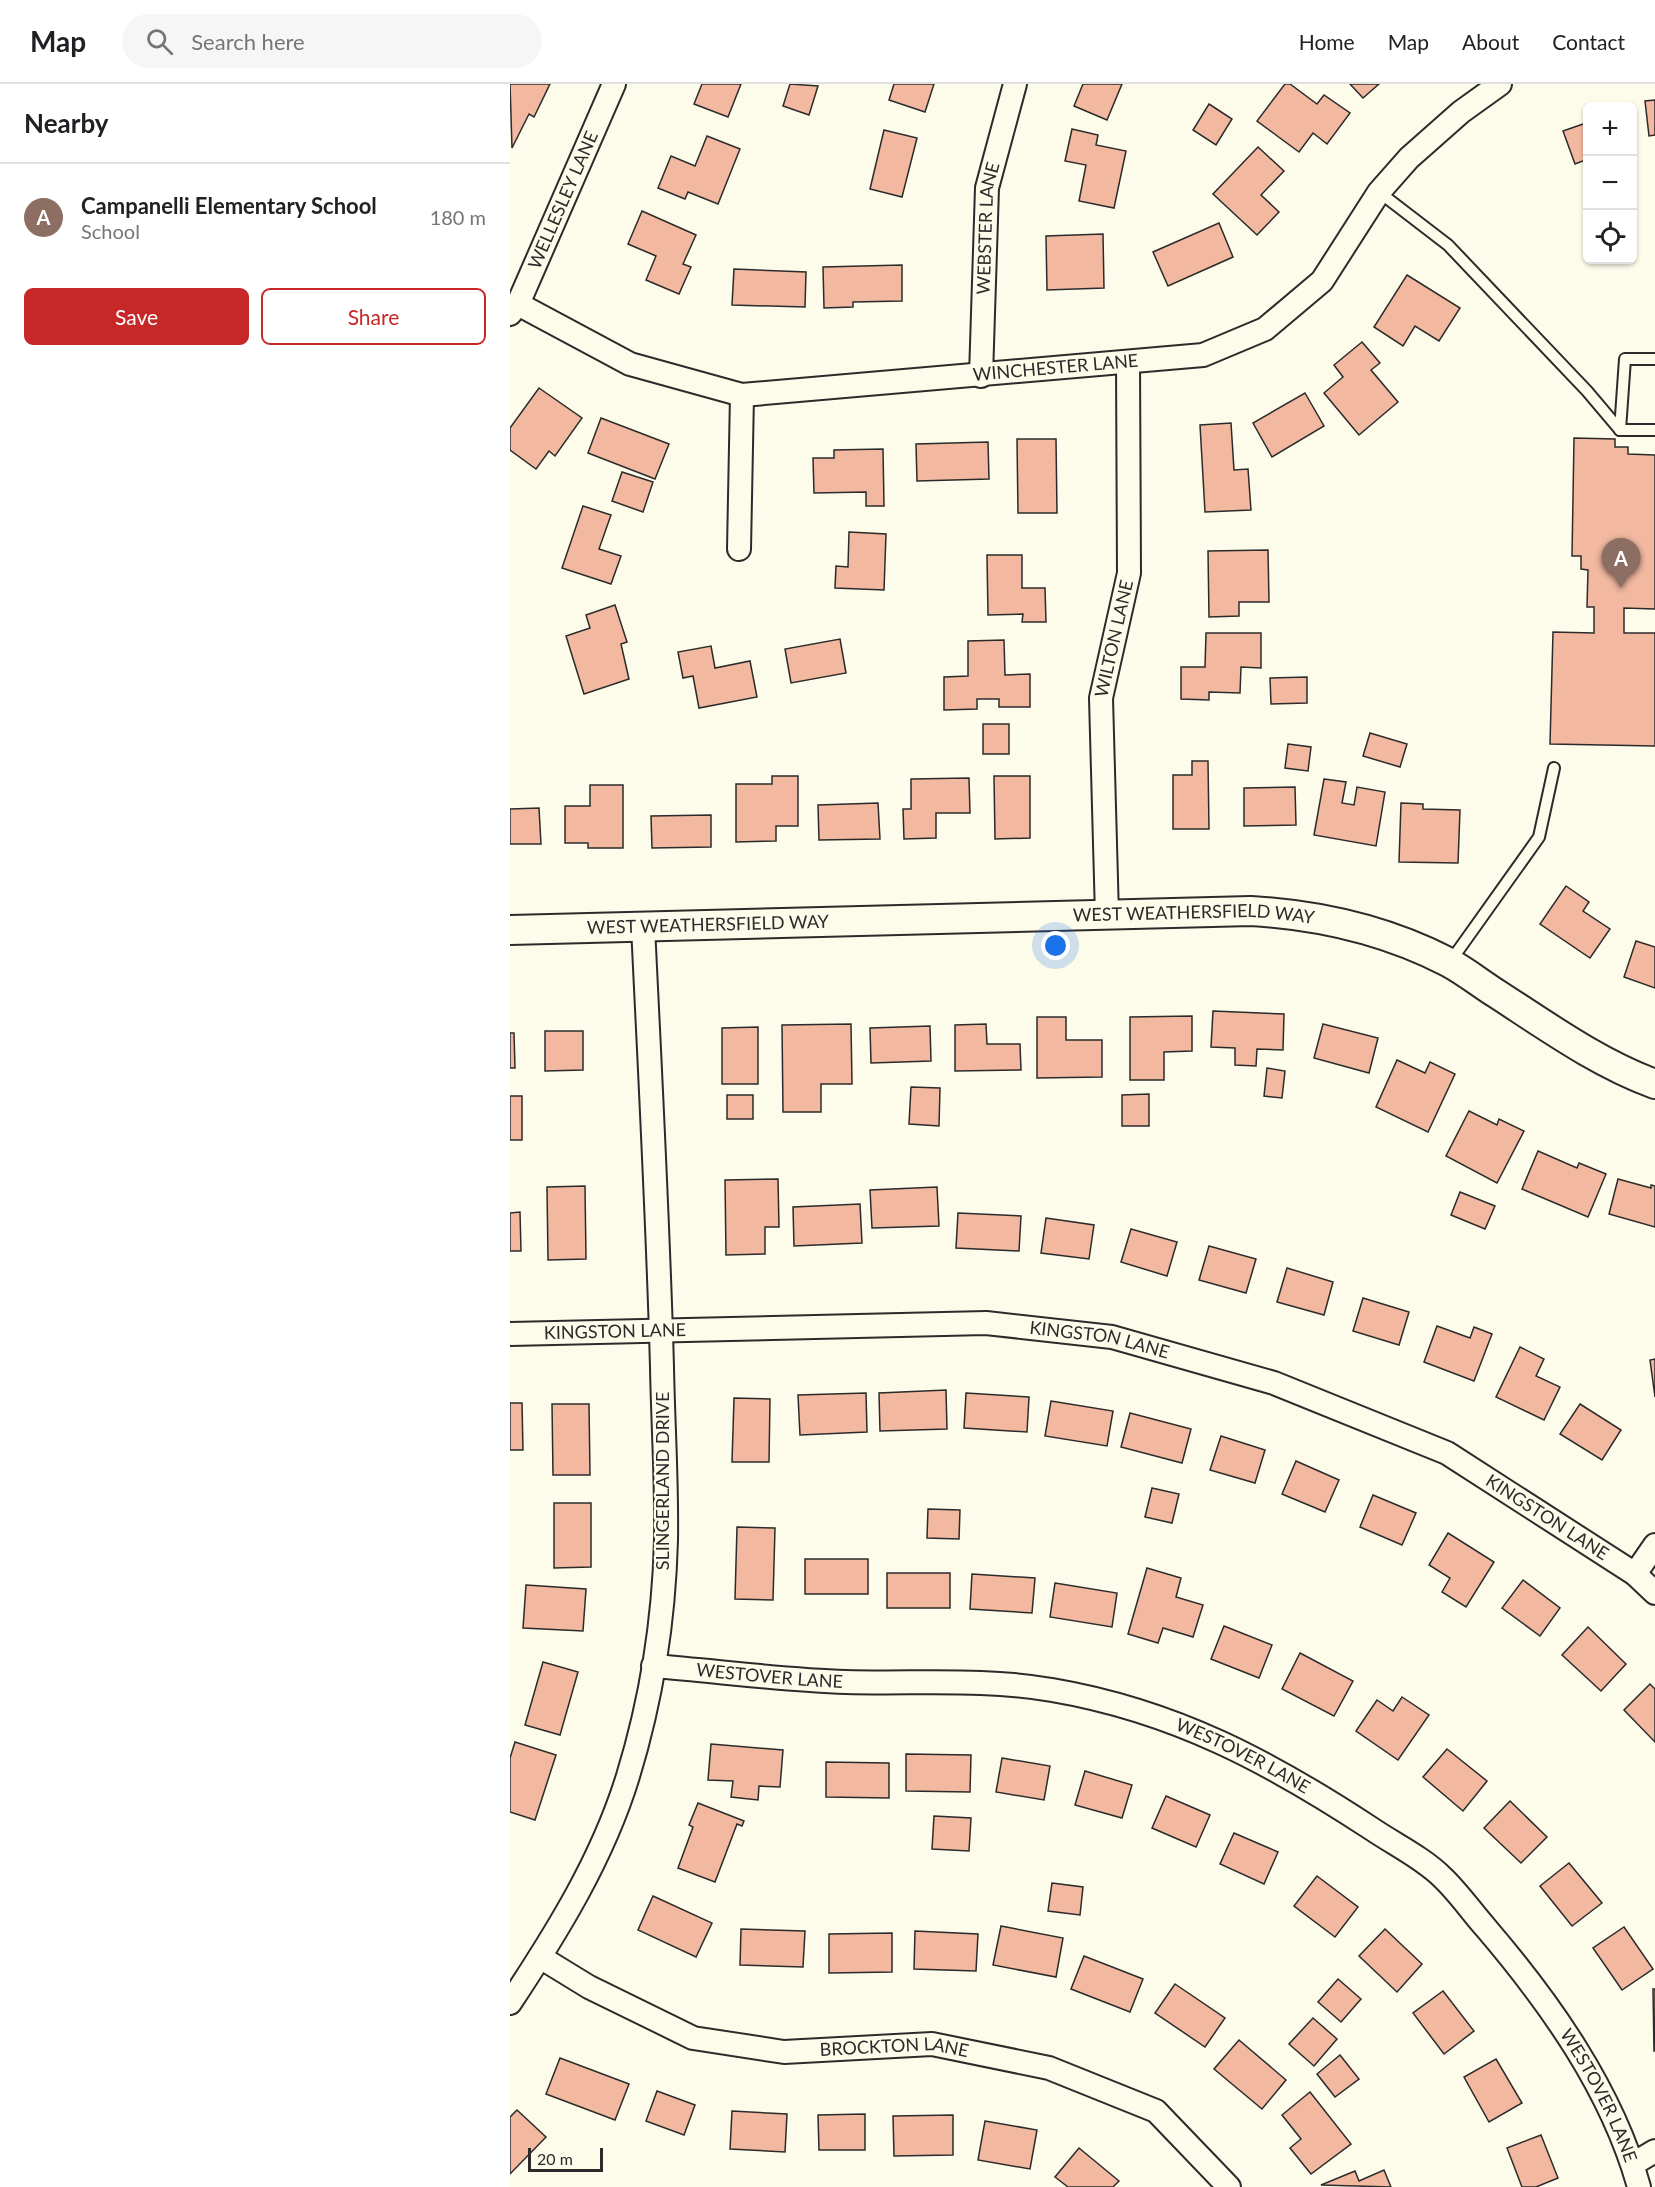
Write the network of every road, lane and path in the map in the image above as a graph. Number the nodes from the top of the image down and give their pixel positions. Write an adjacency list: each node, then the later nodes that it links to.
1 (614, 84): 5 (street, WELLESLEY LANE)
2 (1015, 84): 8 (street, WEBSTER LANE)
3 (1500, 84): 4 (street, WINCHESTER LANE)
4 (1379, 192): 7 (street, WINCHESTER LANE); 10 (lane)
5 (514, 309): 9 (street, WINCHESTER LANE)
6 (1655, 359): 10 (lane)
7 (1128, 362): 8 (street, WINCHESTER LANE); 14 (street, WILTON LANE)
8 (981, 376): 9 (street, WINCHESTER LANE)
9 (742, 395): 12 (street)
10 (1620, 430): 11 (lane)
11 (1655, 430)
12 (739, 549)
13 (1554, 768): 17 (lane)
14 (1107, 916): 15 (street, WEST WEATHERSFIELD WAY); 17 (street, WEST WEATHERSFIELD WAY)
15 (643, 926): 16 (street, WEST WEATHERSFIELD WAY); 19 (street, SLINGERLAND DRIVE)
16 (510, 930)
17 (1450, 962): 18 (street, WEST WEATHERSFIELD WAY)
18 (1655, 1084)
19 (661, 1330): 20 (street, KINGSTON LANE); 22 (street, KINGSTON LANE); 24 (street, SLINGERLAND DRIVE)
20 (510, 1334)
21 (1655, 1545): 22 (street)
22 (1635, 1574): 23 (street, KINGSTON LANE)
23 (1655, 1593)
24 (653, 1666): 25 (street, SLINGERLAND DRIVE); 28 (street, WESTOVER LANE)
25 (540, 1957): 26 (street, SLINGERLAND DRIVE); 29 (street, BROCKTON LANE)
26 (510, 2003)
27 (1655, 2151): 28 (street)
28 (1633, 2164): 30 (street, WESTOVER LANE)
29 (1229, 2187)
30 (1639, 2187)

